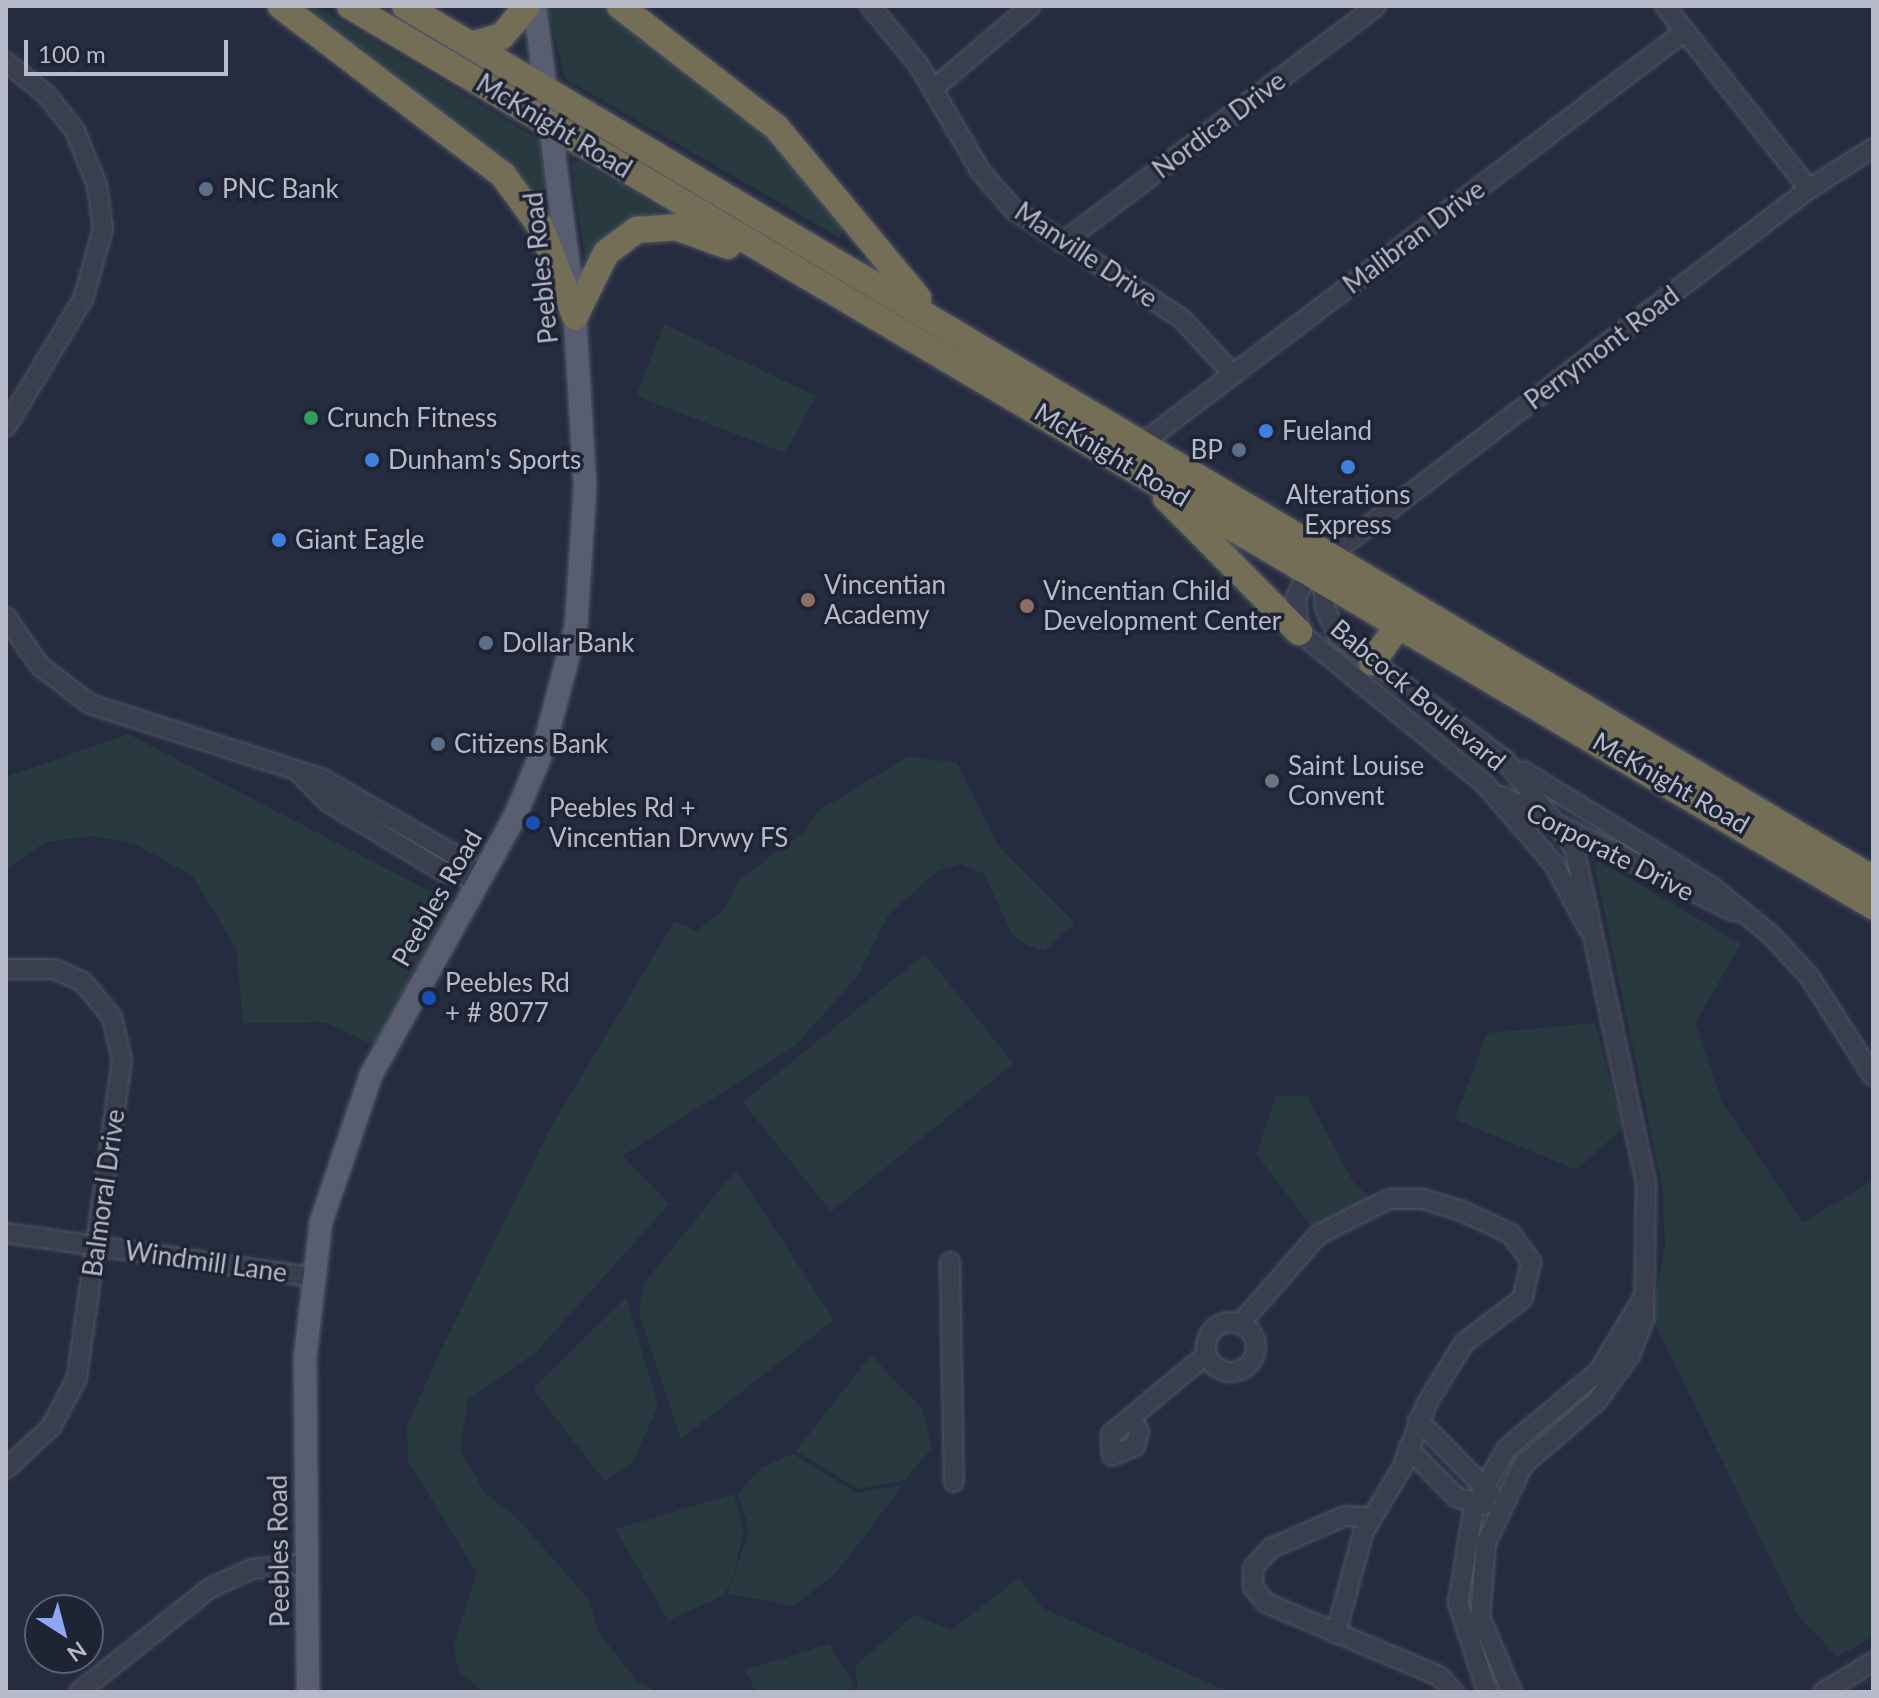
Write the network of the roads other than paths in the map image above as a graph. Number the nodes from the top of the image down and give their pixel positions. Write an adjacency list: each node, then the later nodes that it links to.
1 (281, 6): 20 (highway)
2 (350, 6): 16 (highway, McKnight Road)
3 (405, 6): 12 (highway, McKnight Road)
4 (527, 6): 12 (highway)
5 (535, 6): 14 (main road)
6 (620, 6): 22 (highway)
7 (870, 6): 15 (street, Manville Drive)
8 (1031, 6): 15 (street)
9 (1376, 6): 19 (street, Nordica Drive)
10 (1665, 6): 11 (street)
11 (1684, 32): 18 (street); 23 (street, Malibran Drive)
12 (471, 45): 14 (highway, McKnight Road)
13 (6, 62): 24 (street)
14 (544, 88): 16 (main road, Peebles Road); 22 (highway, McKnight Road)
15 (934, 88): 19 (street, Manville Drive)
16 (551, 124): 20 (main road, Peebles Road); 21 (highway, McKnight Road)
17 (1873, 148): 18 (street, Perrymont Road)
18 (1809, 189): 27 (street, Perrymont Road)
19 (1062, 243): 23 (street, Manville Drive)
20 (575, 316): 21 (highway); 36 (main road, Peebles Road)
21 (887, 322): 26 (highway, McKnight Road)
22 (950, 328): 25 (highway, McKnight Road)
23 (1233, 374): 25 (street, Malibran Drive)
24 (6, 427)
25 (1144, 442): 27 (highway, McKnight Road)
26 (1138, 470): 28 (highway, McKnight Road); 31 (highway)
27 (1333, 553): 28 (street, Babcock Boulevard); 37 (highway, McKnight Road)
28 (1314, 575): 30 (highway, McKnight Road); 31 (street, Babcock Boulevard); 32 (street, Babcock Boulevard)
29 (6, 617): 36 (street)
30 (1399, 625): 32 (highway); 38 (highway, McKnight Road)
31 (1299, 632): 34 (street, Babcock Boulevard)
32 (1372, 662): 33 (street, Babcock Boulevard)
33 (1505, 760): 35 (street, Babcock Boulevard); 39 (street, Corporate Drive)
34 (1485, 784): 35 (street, Corporate Drive); 40 (street, Babcock Boulevard)
35 (1562, 827): 39 (street, Corporate Drive); 40 (street, Babcock Boulevard)
36 (480, 879): 46 (main road, Peebles Road)
37 (1873, 879)
38 (1873, 906)
39 (1740, 913): 42 (street, Corporate Drive)
40 (1598, 952): 47 (street, Babcock Boulevard)
41 (6, 969): 44 (street, Balmoral Drive)
42 (1873, 1076)
43 (6, 1233): 44 (street, Windmill Lane)
44 (96, 1247): 46 (street, Windmill Lane); 53 (street, Balmoral Drive)
45 (950, 1262): 54 (street)
46 (312, 1277): 59 (main road, Peebles Road)
47 (1643, 1298): 55 (street, Babcock Boulevard); 56 (street, Babcock Boulevard)
48 (1240, 1324): 49 (street); 49 (street); 51 (street)
49 (1207, 1354): 50 (street)
50 (1131, 1418)
51 (1418, 1420): 52 (street); 55 (street)
52 (1408, 1448): 57 (street); 58 (street)
53 (6, 1469)
54 (954, 1482)
55 (1483, 1486): 56 (street); 57 (street, Babcock Boulevard)
56 (1500, 1504): 57 (street); 66 (street, Babcock Boulevard)
57 (1474, 1506): 65 (street, Babcock Boulevard)
58 (1370, 1517): 60 (street); 60 (street)
59 (306, 1564): 62 (street); 63 (main road, Peebles Road)
60 (1336, 1633): 64 (street)
61 (1873, 1662): 67 (street)
62 (79, 1692)
63 (308, 1692)
64 (1454, 1692)
65 (1487, 1692)
66 (1512, 1692)
67 (1823, 1692)

